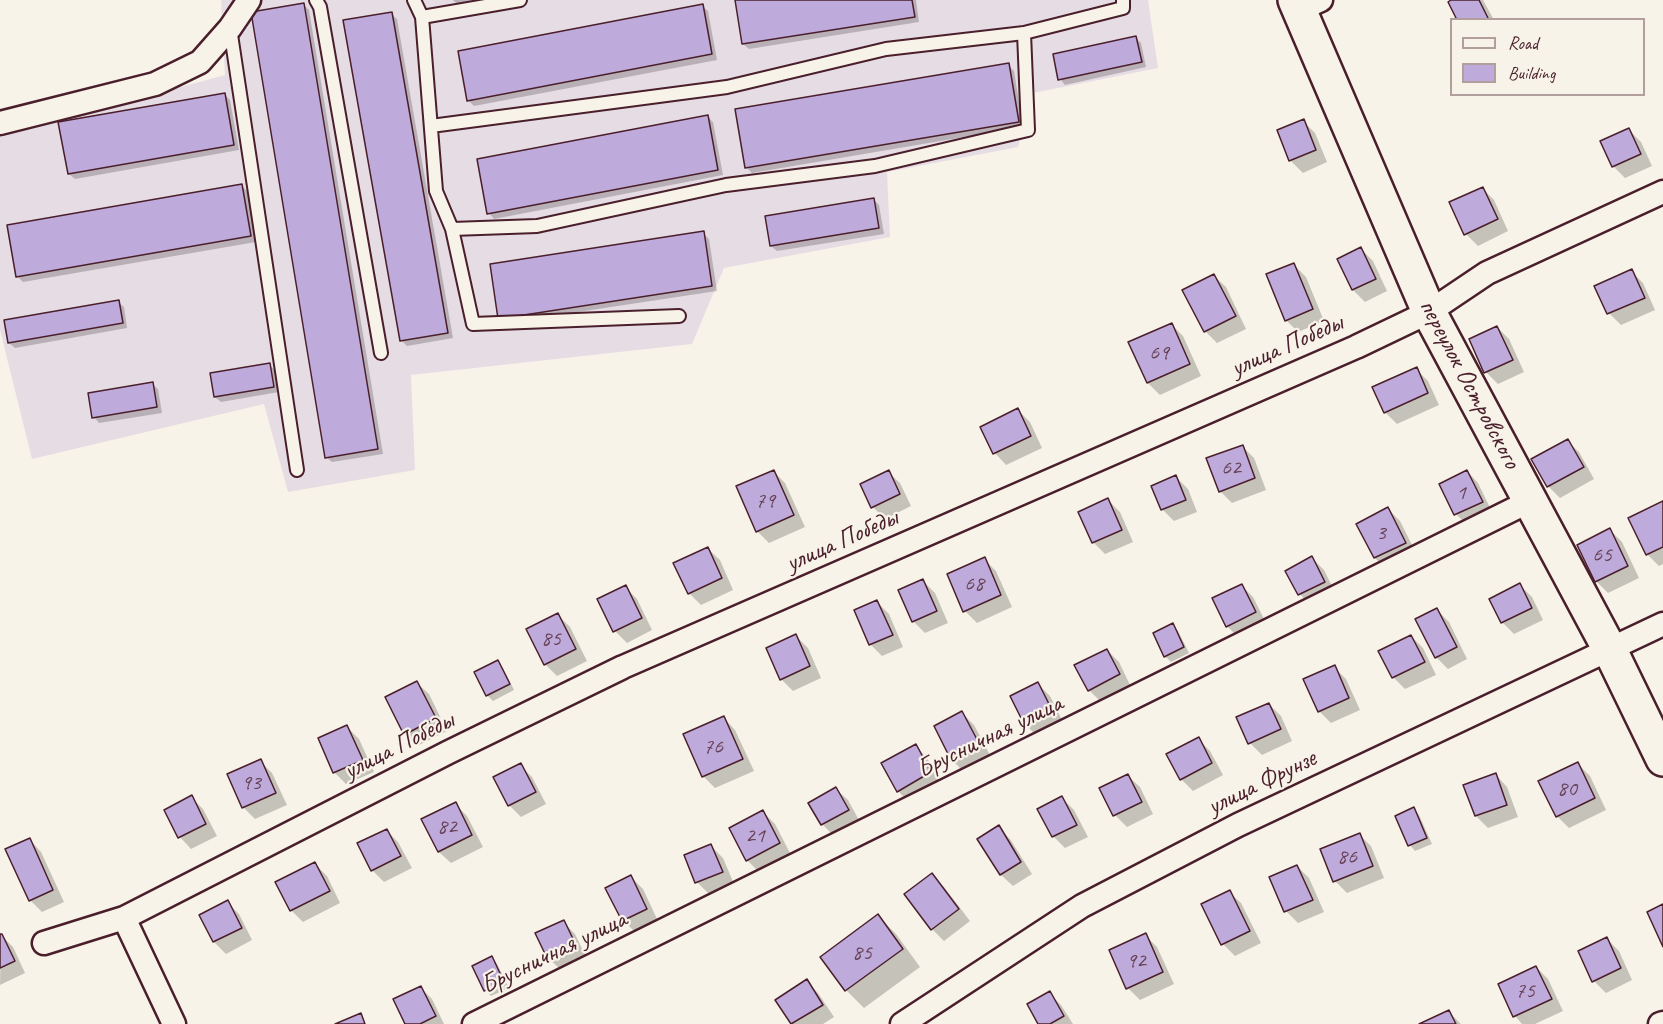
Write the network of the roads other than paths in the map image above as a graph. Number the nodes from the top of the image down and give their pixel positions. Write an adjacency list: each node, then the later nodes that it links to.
1 (249, 0): 8 (street)
2 (316, 0): 16 (lane)
3 (414, 0): 7 (lane)
4 (520, 0): 7 (lane)
5 (1123, 0): 9 (lane)
6 (1305, 3): 14 (street, переулок Островского)
7 (422, 17): 11 (lane)
8 (230, 28): 10 (street); 17 (lane)
9 (1024, 33): 11 (lane); 13 (lane)
10 (0, 123)
11 (431, 126): 13 (lane)
12 (1663, 192): 14 (street, улица Победы)
13 (452, 229): 15 (lane)
14 (1429, 312): 18 (street, переулок Островского); 22 (street, улица Победы)
15 (679, 316)
16 (381, 353)
17 (297, 470)
18 (1530, 501): 20 (street, переулок Островского); 25 (street, Брусничная улица)
19 (1663, 624): 20 (street, улица Фрунзе)
20 (1610, 650): 21 (street, переулок Островского); 26 (street, улица Фрунзе)
21 (1663, 759)
22 (124, 918): 23 (street, улица Победы); 24 (street)
23 (44, 943)
24 (174, 1024)
25 (474, 1024)
26 (902, 1024)

